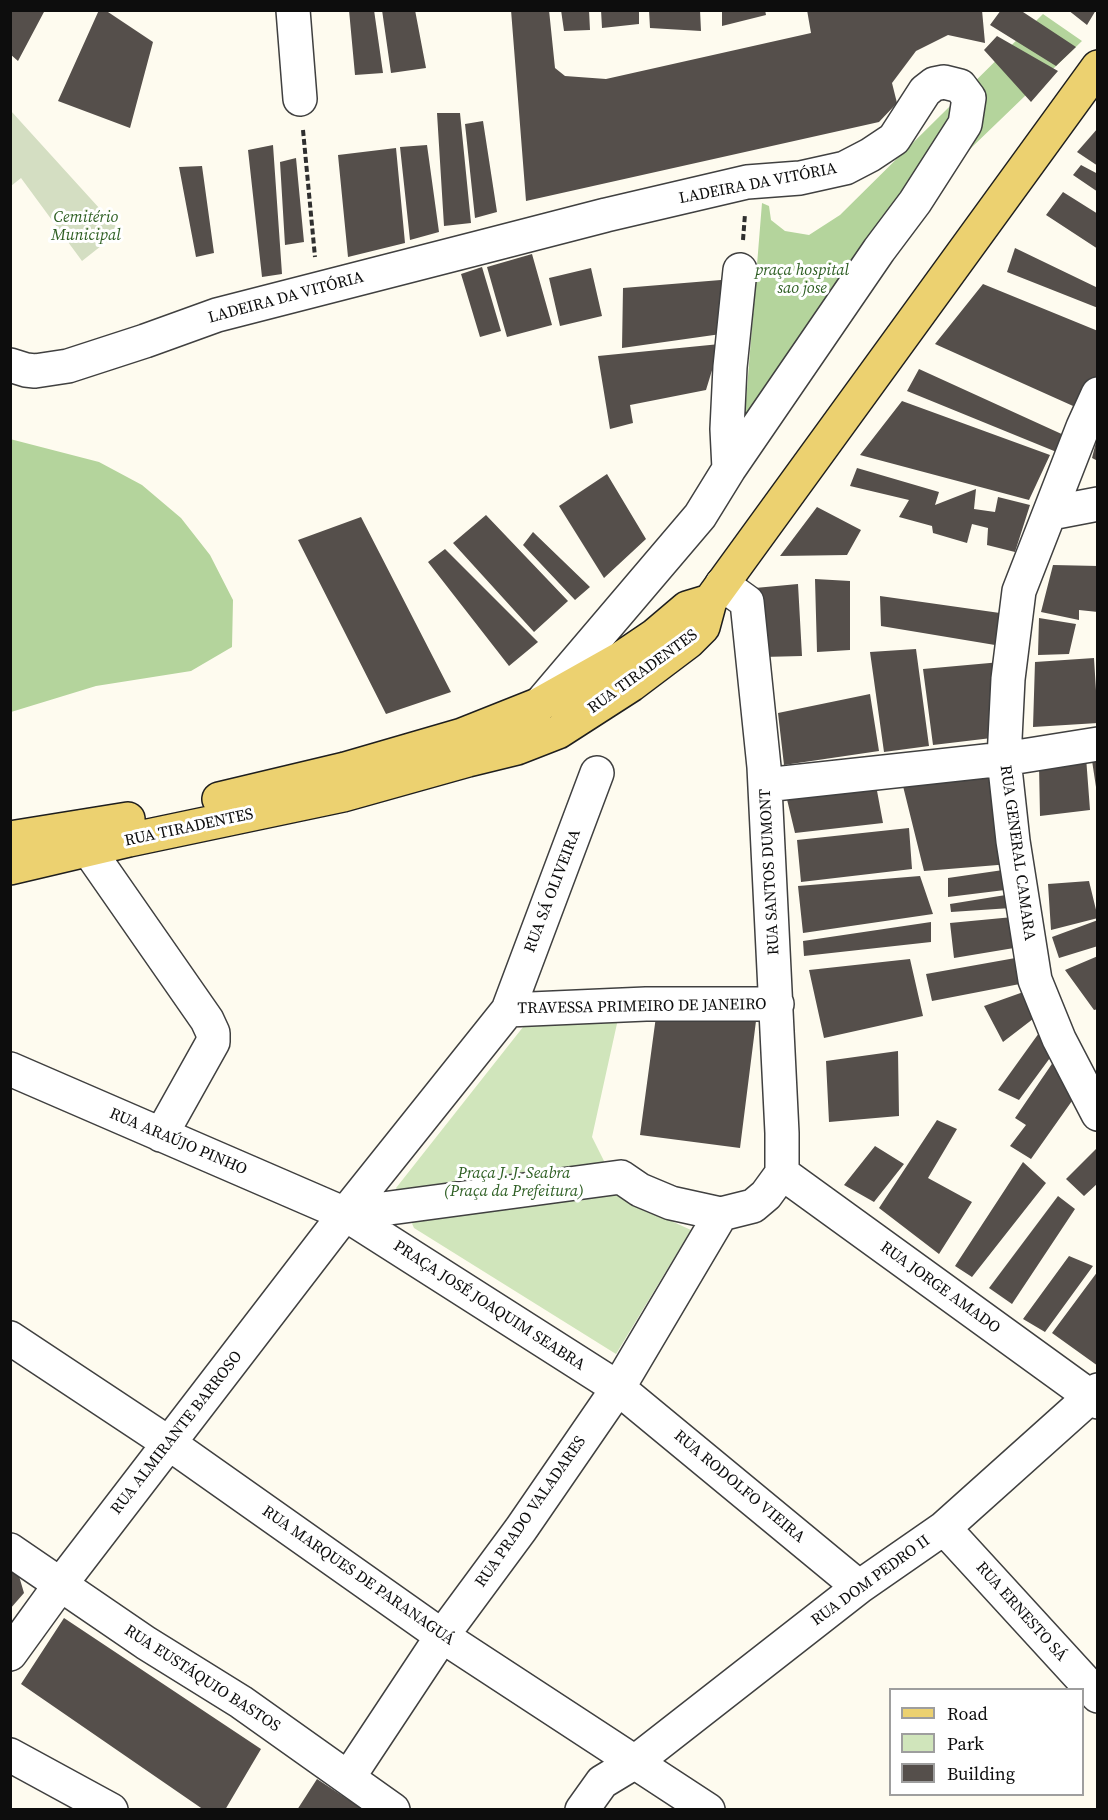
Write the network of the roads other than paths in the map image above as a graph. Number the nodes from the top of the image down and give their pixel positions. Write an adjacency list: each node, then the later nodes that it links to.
1 (293, 10): 3 (street)
2 (1098, 67): 10 (main road)
3 (300, 99)
4 (740, 270): 7 (street)
5 (10, 365): 7 (street, LADEIRA DA VITÓRIA)
6 (1098, 394): 9 (street, RUA GENERAL CAMARA)
7 (729, 469): 11 (street, LADEIRA DA VITÓRIA)
8 (1098, 504): 9 (street)
9 (1051, 513): 13 (street, RUA GENERAL CAMARA)
10 (716, 592): 11 (main road, RUA TIRADENTES); 14 (main road, RUA TIRADENTES); 16 (street, RUA SANTOS DUMONT)
11 (540, 704): 14 (main road, RUA TIRADENTES)
12 (1098, 744): 13 (street)
13 (1004, 759): 16 (street); 23 (street, RUA GENERAL CAMARA)
14 (376, 773): 18 (main road, RUA TIRADENTES)
15 (597, 773): 21 (street, RUA SÁ OLIVEIRA)
16 (765, 785): 20 (street, RUA SANTOS DUMONT)
17 (10, 838): 18 (main road)
18 (85, 838): 19 (main road, RUA TIRADENTES); 24 (street)
19 (10, 868)
20 (777, 1004): 21 (street, TRAVESSA PRIMEIRO DE JANEIRO); 25 (street, RUA SANTOS DUMONT)
21 (508, 1010): 26 (street)
22 (10, 1069): 24 (street, RUA ARAÚJO PINHO)
23 (1098, 1113)
24 (161, 1135): 26 (street, RUA ARAÚJO PINHO)
25 (782, 1173): 27 (street); 30 (street, RUA JORGE AMADO)
26 (345, 1214): 27 (street); 29 (street, PRAÇA JOSÉ JOAQUIM SEABRA); 31 (street, RUA ALMIRANTE BARROSO)
27 (721, 1214): 29 (street)
28 (10, 1338): 31 (street, RUA MARQUES DE PARANAGUÁ)
29 (618, 1388): 35 (street, RUA RODOLFO VIEIRA); 36 (street, RUA PRADO VALADARES)
30 (1095, 1397): 32 (street, RUA DOM PEDRO II)
31 (170, 1444): 34 (street, RUA ALMIRANTE BARROSO); 36 (street, RUA MARQUES DE PARANAGUÁ)
32 (944, 1528): 35 (street, RUA DOM PEDRO II); 38 (street, RUA ERNESTO SÁ)
33 (10, 1550): 34 (street, RUA EUSTÁQUIO BASTOS)
34 (60, 1585): 37 (street, RUA ALMIRANTE BARROSO); 41 (street, RUA EUSTÁQUIO BASTOS)
35 (860, 1587): 40 (street, RUA DOM PEDRO II)
36 (442, 1636): 40 (street, RUA MARQUES DE PARANAGUÁ); 41 (street, RUA PRADO VALADARES)
37 (10, 1654)
38 (1098, 1696)
39 (10, 1755): 42 (street)
40 (635, 1762): 44 (street, RUA DOM PEDRO II); 45 (street, RUA MARQUES DE PARANAGUÁ)
41 (348, 1778): 43 (street, RUA EUSTÁQUIO BASTOS)
42 (111, 1809)
43 (393, 1809)
44 (582, 1809)
45 (708, 1809)

